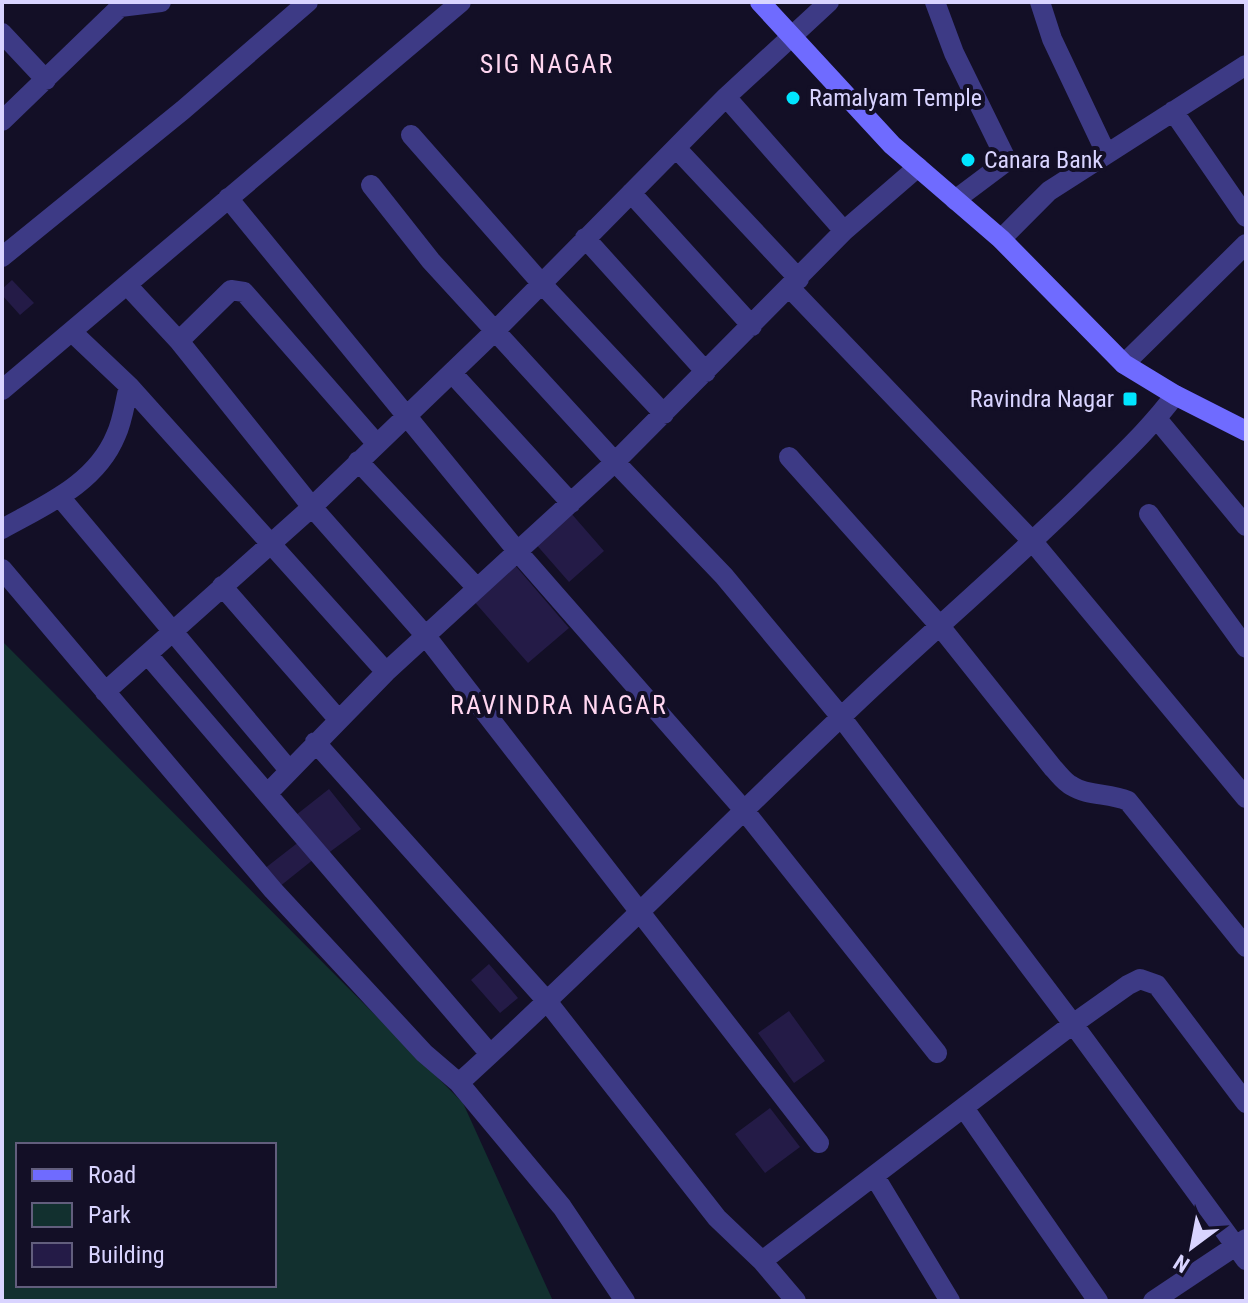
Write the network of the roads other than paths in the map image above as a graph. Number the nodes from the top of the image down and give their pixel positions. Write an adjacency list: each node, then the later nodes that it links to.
1 (161, 2): 8 (street)
2 (308, 2): 29 (street)
3 (461, 2): 22 (street)
4 (760, 2): 10 (street)
5 (829, 2): 10 (street)
6 (935, 2): 23 (street)
7 (1040, 2): 18 (street)
8 (118, 5): 12 (street)
9 (2, 33): 12 (street)
10 (792, 39): 13 (street); 19 (street)
11 (1246, 65): 14 (street)
12 (46, 80): 15 (street)
13 (726, 97): 17 (street); 25 (street)
14 (1173, 111): 18 (street); 24 (street)
15 (2, 121)
16 (411, 135): 30 (street)
17 (677, 149): 21 (street); 31 (street)
18 (1106, 153): 27 (street)
19 (918, 167): 23 (street); 25 (street)
20 (371, 185): 34 (street)
21 (631, 193): 26 (street); 33 (street)
22 (228, 198): 32 (street); 44 (street)
23 (955, 200): 27 (street)
24 (1246, 217)
25 (844, 231): 31 (street)
26 (585, 238): 30 (street); 38 (street)
27 (1001, 239): 37 (street)
28 (1246, 244): 37 (street)
29 (2, 257)
30 (542, 284): 34 (street); 43 (street)
31 (794, 284): 33 (street); 57 (street)
32 (127, 285): 35 (street); 36 (street)
33 (752, 326): 38 (street)
34 (495, 331): 39 (street); 50 (street)
35 (72, 332): 40 (street); 41 (street)
36 (179, 341): 47 (street); 53 (street)
37 (1124, 364): 42 (street)
38 (706, 372): 43 (street)
39 (452, 373): 44 (street); 52 (street)
40 (129, 386): 51 (street); 58 (street)
41 (2, 390)
42 (1175, 395): 45 (street); 46 (street)
43 (664, 414): 50 (street)
44 (406, 415): 47 (street); 59 (street)
45 (1157, 419): 55 (street); 57 (street)
46 (1246, 431)
47 (376, 443): 49 (street)
48 (789, 457): 63 (street)
49 (358, 461): 53 (street); 62 (street)
50 (615, 462): 52 (street); 70 (street)
51 (60, 497): 56 (street); 64 (street)
52 (571, 503): 59 (street)
53 (312, 507): 58 (street); 65 (street)
54 (1149, 514): 66 (street)
55 (1246, 526)
56 (2, 529)
57 (1033, 542): 63 (street); 75 (street)
58 (271, 543): 61 (street); 68 (street)
59 (518, 552): 62 (street); 76 (street)
60 (2, 569): 69 (street)
61 (222, 586): 64 (street); 71 (street)
62 (477, 588): 65 (street)
63 (939, 625): 70 (street); 78 (street)
64 (173, 633): 67 (street); 73 (street)
65 (425, 635): 68 (street); 77 (street)
66 (1246, 648)
67 (148, 655): 69 (street); 74 (street)
68 (386, 672): 71 (street)
69 (105, 692): 83 (street)
70 (841, 717): 76 (street); 80 (street)
71 (338, 719): 72 (street)
72 (315, 742): 73 (street); 79 (street)
73 (289, 770): 74 (street)
74 (268, 793): 82 (street)
75 (1246, 798)
76 (743, 809): 77 (street); 81 (street)
77 (641, 911): 79 (street); 86 (street)
78 (1246, 947)
79 (546, 1000): 82 (street); 89 (street)
80 (1073, 1024): 84 (street); 85 (street); 88 (street)
81 (937, 1053)
82 (490, 1054): 83 (street)
83 (459, 1083): 91 (street)
84 (1246, 1103)
85 (964, 1108): 87 (street); 94 (street)
86 (819, 1143)
87 (875, 1177): 89 (street); 93 (street)
88 (1243, 1249): 90 (street)
89 (762, 1261): 92 (street)
90 (1156, 1300)
91 (625, 1301)
92 (796, 1301)
93 (950, 1301)
94 (1098, 1301)

